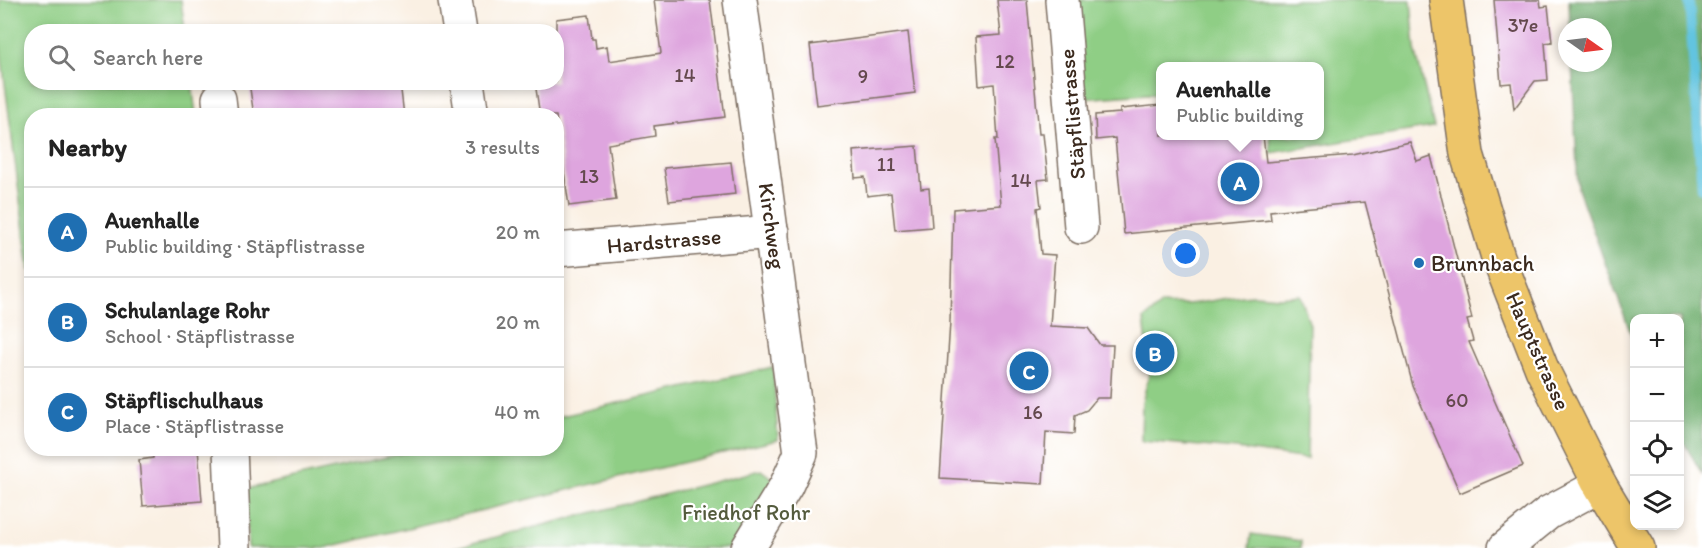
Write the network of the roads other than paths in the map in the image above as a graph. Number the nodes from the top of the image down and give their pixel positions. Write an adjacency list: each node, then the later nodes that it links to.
1 (455, 0): 5 (street)
2 (740, 0): 9 (street, Kirchweg)
3 (1062, 0): 8 (street, Stäpflistrasse)
4 (1446, 0): 12 (main road, Hauptstrasse)
5 (459, 24)
6 (468, 90): 7 (street)
7 (471, 108)
8 (1081, 228)
9 (772, 232): 10 (street, Hardstrasse); 14 (street, Kirchweg)
10 (564, 249)
11 (230, 456): 13 (street)
12 (1600, 484): 15 (street); 16 (main road, Hauptstrasse)
13 (234, 548)
14 (748, 548)
15 (1505, 548)
16 (1638, 548)

